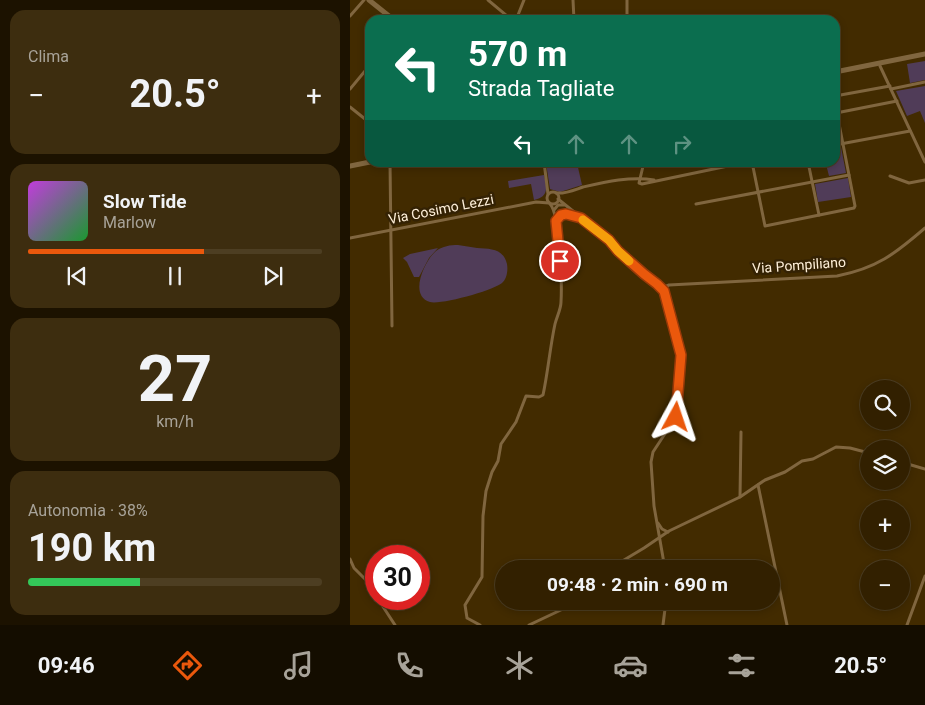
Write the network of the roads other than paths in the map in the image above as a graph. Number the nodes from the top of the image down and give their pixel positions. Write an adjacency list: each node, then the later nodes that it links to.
1 (364, 0): 12 (street)
2 (369, 0): 7 (main road)
3 (488, 0): 8 (street)
4 (524, 0): 9 (street)
5 (573, 0): 10 (street)
6 (627, 0): 11 (street)
7 (388, 15)
8 (508, 15)
9 (516, 15)
10 (574, 15)
11 (627, 15)
12 (350, 16)
13 (925, 56): 14 (main road); 17 (main road)
14 (880, 66): 16 (main road); 19 (street)
15 (365, 71): 20 (street)
16 (840, 73)
17 (840, 73)
18 (925, 82): 19 (street)
19 (890, 88): 21 (street); 22 (street)
20 (350, 89)
21 (840, 95)
22 (897, 101): 24 (street); 27 (street)
23 (350, 107): 25 (street)
24 (840, 111)
25 (365, 119)
26 (840, 130): 28 (street)
27 (910, 131): 28 (street); 30 (street)
28 (843, 144): 29 (street); 39 (street)
29 (840, 145)
30 (925, 161)
31 (365, 163): 32 (main road)
32 (350, 166)
33 (390, 167): 60 (street)
34 (545, 167): 48 (street)
35 (643, 167): 41 (street)
36 (722, 167): 42 (street)
37 (753, 167): 47 (street)
38 (809, 167): 44 (street)
39 (849, 175): 44 (street); 56 (street)
40 (890, 176): 43 (street)
41 (640, 178): 42 (street); 42 (street); 46 (street)
42 (657, 180)
43 (925, 180)
44 (812, 182): 47 (street); 56 (street)
45 (556, 193): 46 (street); 48 (street); 49 (street)
46 (565, 193): 49 (street)
47 (758, 193): 53 (street); 56 (street)
48 (548, 195): 50 (street, Via Cosimo Lezzi); 51 (street)
49 (559, 199): 52 (street); 54 (street)
50 (536, 202): 51 (street, Via Cosimo Lezzi); 60 (street, Via Cosimo Lezzi)
51 (550, 203): 52 (street, Via Cosimo Lezzi); 55 (street)
52 (556, 203): 54 (street)
53 (696, 204)
54 (565, 205): 55 (street); 57 (street)
55 (554, 210): 58 (street)
56 (819, 215)
57 (581, 218): 58 (street); 62 (street)
58 (556, 221): 82 (street)
59 (925, 228): 62 (street, Via Pompiliano)
60 (391, 230): 61 (street, Via Cosimo Lezzi); 63 (street)
61 (350, 238)
62 (662, 288): 70 (street)
63 (392, 326)
64 (741, 432): 69 (street)
65 (860, 451): 68 (street)
66 (910, 465): 67 (street)
67 (925, 469)
68 (758, 485): 69 (street); 85 (street)
69 (740, 497): 71 (street)
70 (656, 518): 71 (street); 72 (street)
71 (669, 532): 72 (street)
72 (659, 537): 74 (street); 75 (street)
73 (350, 558): 77 (street)
74 (624, 560)
75 (663, 560)
76 (925, 576): 86 (street)
77 (365, 579)
78 (385, 610): 81 (street)
79 (561, 610): 83 (street)
80 (665, 610): 84 (street)
81 (395, 625)
82 (480, 625)
83 (529, 625)
84 (663, 625)
85 (787, 625)
86 (907, 625)

